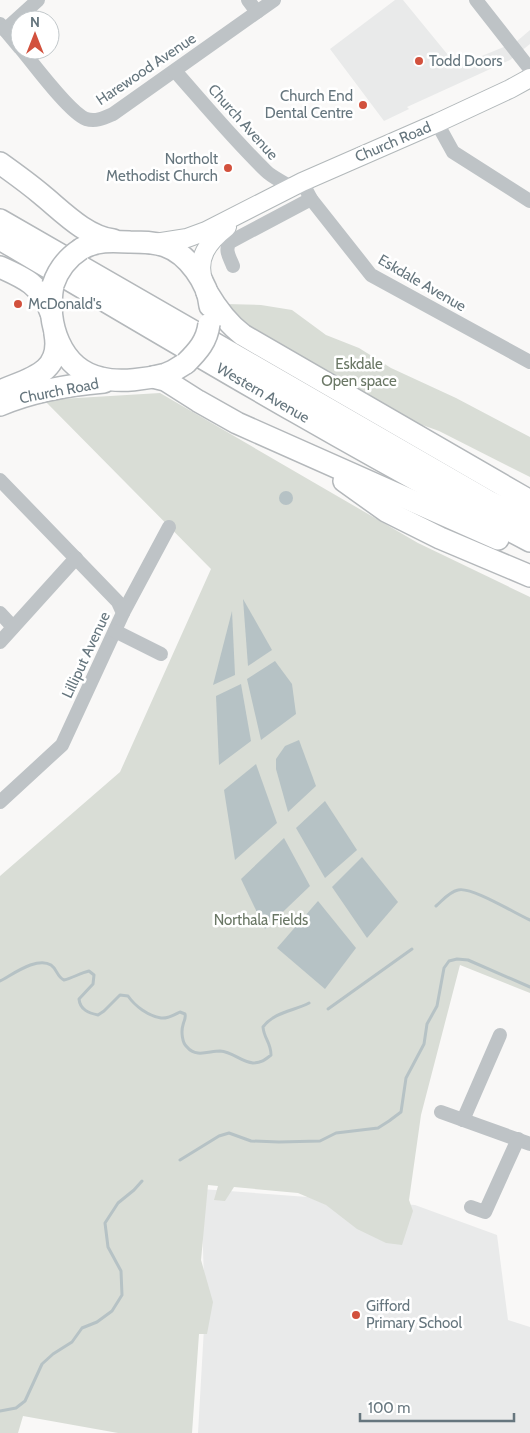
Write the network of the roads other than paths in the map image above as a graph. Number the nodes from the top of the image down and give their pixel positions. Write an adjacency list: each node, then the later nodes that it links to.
1 (38, 0): 6 (street)
2 (248, 0): 5 (street)
3 (274, 0): 5 (street, Harewood Avenue)
4 (476, 0): 8 (street)
5 (257, 12): 9 (street, Harewood Avenue)
6 (2, 27)
7 (30, 60): 9 (street, Harewood Avenue)
8 (530, 69)
9 (176, 71): 13 (street, Church Avenue)
10 (530, 78): 11 (main road, Church Road)
11 (437, 123): 14 (main road, Church Road); 16 (street)
12 (0, 163): 20 (highway)
13 (268, 173): 14 (street, Church Avenue); 17 (street)
14 (297, 185): 15 (street, Eskdale Avenue); 17 (main road, Church Road)
15 (311, 199): 22 (street); 26 (street, Eskdale Avenue)
16 (530, 201)
17 (260, 205): 21 (main road); 24 (main road)
18 (0, 220): 36 (highway, Western Avenue)
19 (0, 239): 38 (highway, Western Avenue)
20 (116, 241): 21 (highway); 25 (highway, bridge)
21 (147, 242): 24 (highway)
22 (233, 266)
23 (0, 267): 25 (highway)
24 (206, 288): 27 (highway, bridge); 31 (highway)
25 (54, 325): 28 (highway); 29 (highway, Church Road)
26 (530, 362)
27 (153, 377): 28 (highway); 32 (highway)
28 (119, 380): 30 (highway, Church Road)
29 (0, 392)
30 (0, 405)
31 (395, 422): 34 (highway); 35 (highway)
32 (308, 455): 39 (highway); 41 (highway)
33 (0, 480): 40 (street, Lilliput Avenue)
34 (530, 486)
35 (530, 501)
36 (530, 521)
37 (169, 527): 43 (street)
38 (530, 541)
39 (530, 553)
40 (76, 558): 43 (street, Lilliput Avenue); 44 (street)
41 (530, 576)
42 (0, 613): 44 (street)
43 (123, 613): 45 (street, Lilliput Avenue)
44 (13, 627): 46 (street)
45 (114, 631): 47 (street); 48 (street, Lilliput Avenue)
46 (0, 642)
47 (161, 654)
48 (0, 802)
49 (500, 1036): 51 (street)
50 (441, 1112): 51 (street)
51 (463, 1120): 52 (street)
52 (524, 1141): 53 (street)
53 (471, 1207)

